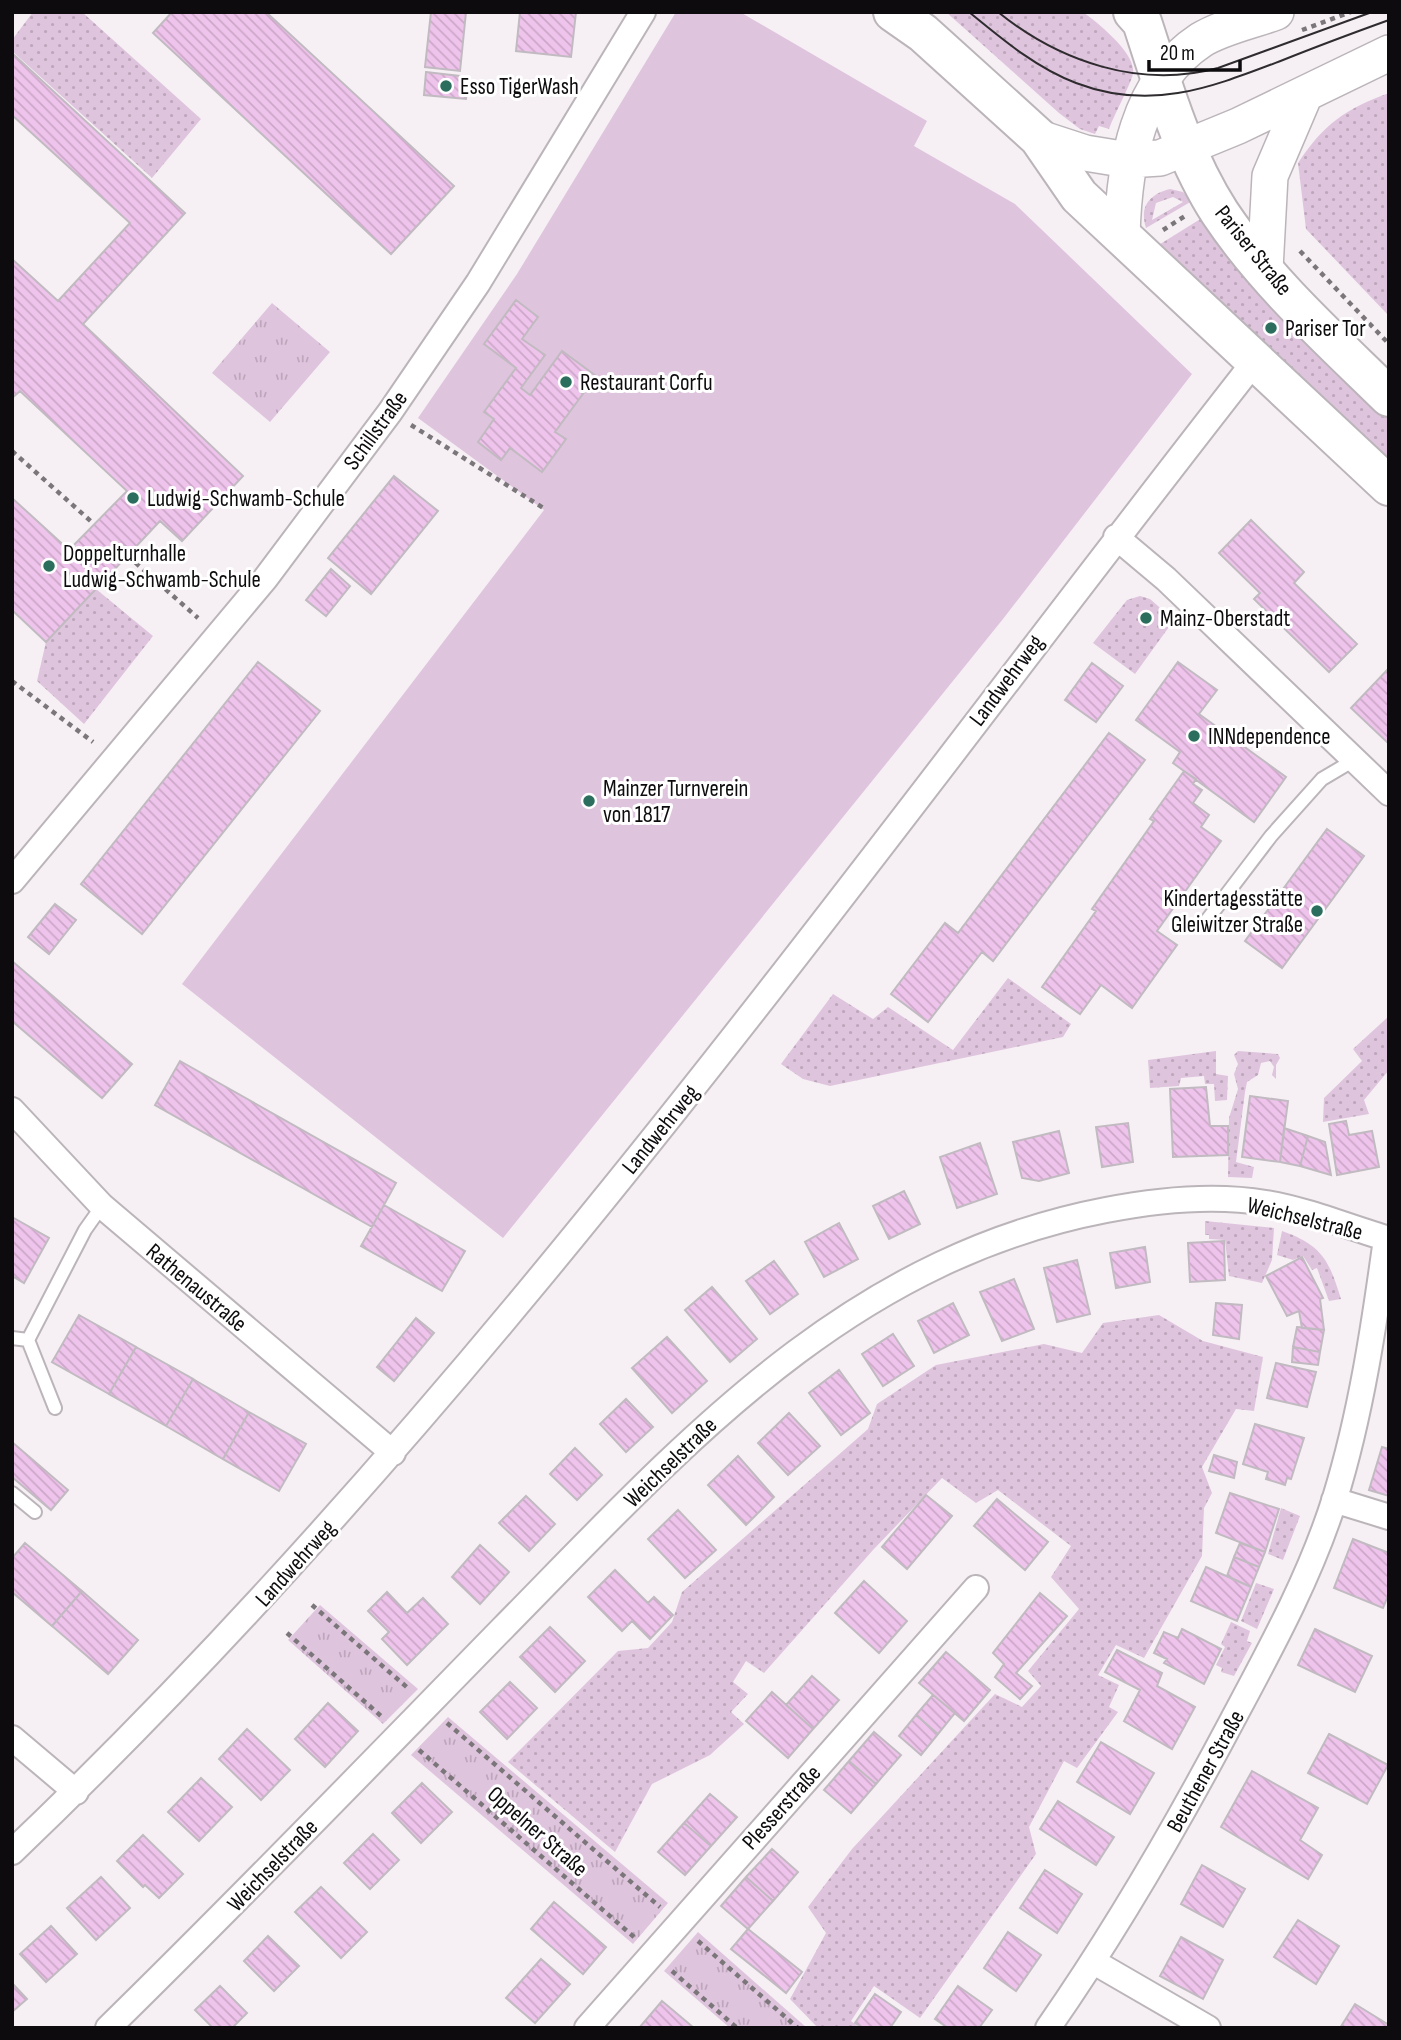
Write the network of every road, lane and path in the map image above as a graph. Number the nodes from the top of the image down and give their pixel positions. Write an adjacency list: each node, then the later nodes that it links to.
1 (643, 12): 20 (street, Schillstraße)
2 (893, 12): 9 (main road)
3 (1276, 12): 5 (main road)
4 (1138, 17): 5 (main road); 7 (main road, Pariser Straße)
5 (1203, 38): 7 (main road)
6 (1389, 53): 8 (main road)
7 (1160, 76): 10 (main road, Pariser Straße); 11 (main road)
8 (1305, 94): 10 (main road); 16 (main road)
9 (1039, 138): 11 (main road); 14 (main road)
10 (1188, 148): 11 (main road); 16 (main road, Pariser Straße)
11 (1128, 160): 14 (main road)
12 (1196, 208): 13 (path)
13 (1162, 231)
14 (1122, 235): 18 (main road)
15 (1298, 245): 17 (path)
16 (1265, 270): 19 (main road, Pariser Straße)
17 (1389, 344)
18 (1255, 361): 22 (main road); 25 (street, Landwehrweg)
19 (1389, 397)
20 (390, 412): 23 (path); 27 (street, Schillstraße)
21 (12, 451): 24 (path)
22 (1389, 486)
23 (545, 509)
24 (94, 524)
25 (1116, 537): 30 (street); 40 (street, Landwehrweg)
26 (128, 556): 27 (path)
27 (218, 635): 29 (street, Schillstraße)
28 (12, 681): 29 (path)
29 (112, 758): 32 (street, Schillstraße)
30 (1354, 760): 31 (street); 33 (lane)
31 (1389, 793)
32 (12, 881)
33 (1203, 924)
34 (12, 1110): 35 (street, Rathenaustraße)
35 (102, 1206): 38 (lane); 40 (street, Rathenaustraße)
36 (1388, 1238): 42 (street, Beuthener Straße); 60 (street, Weichselstraße)
37 (12, 1338): 38 (lane)
38 (28, 1340): 39 (lane)
39 (55, 1408)
40 (393, 1453): 53 (street, Landwehrweg)
41 (12, 1493): 43 (lane)
42 (1334, 1500): 44 (street); 58 (street, Beuthener Straße)
43 (35, 1512)
44 (1389, 1517)
45 (976, 1588): 61 (street, Plesserstraße)
46 (312, 1605): 48 (path)
47 (287, 1633): 50 (path)
48 (410, 1690)
49 (439, 1715): 55 (path, Oppelner Straße)
50 (383, 1718)
51 (12, 1738): 53 (street)
52 (411, 1743): 57 (path, Oppelner Straße)
53 (76, 1792): 54 (street, Landwehrweg)
54 (12, 1852)
55 (668, 1915)
56 (697, 1940): 63 (path)
57 (642, 1944)
58 (1094, 1962): 64 (street, Beuthener Straße); 65 (street)
59 (670, 1969): 62 (path)
60 (108, 2028)
61 (587, 2028)
62 (737, 2028)
63 (798, 2028)
64 (1048, 2028)
65 (1208, 2028)

